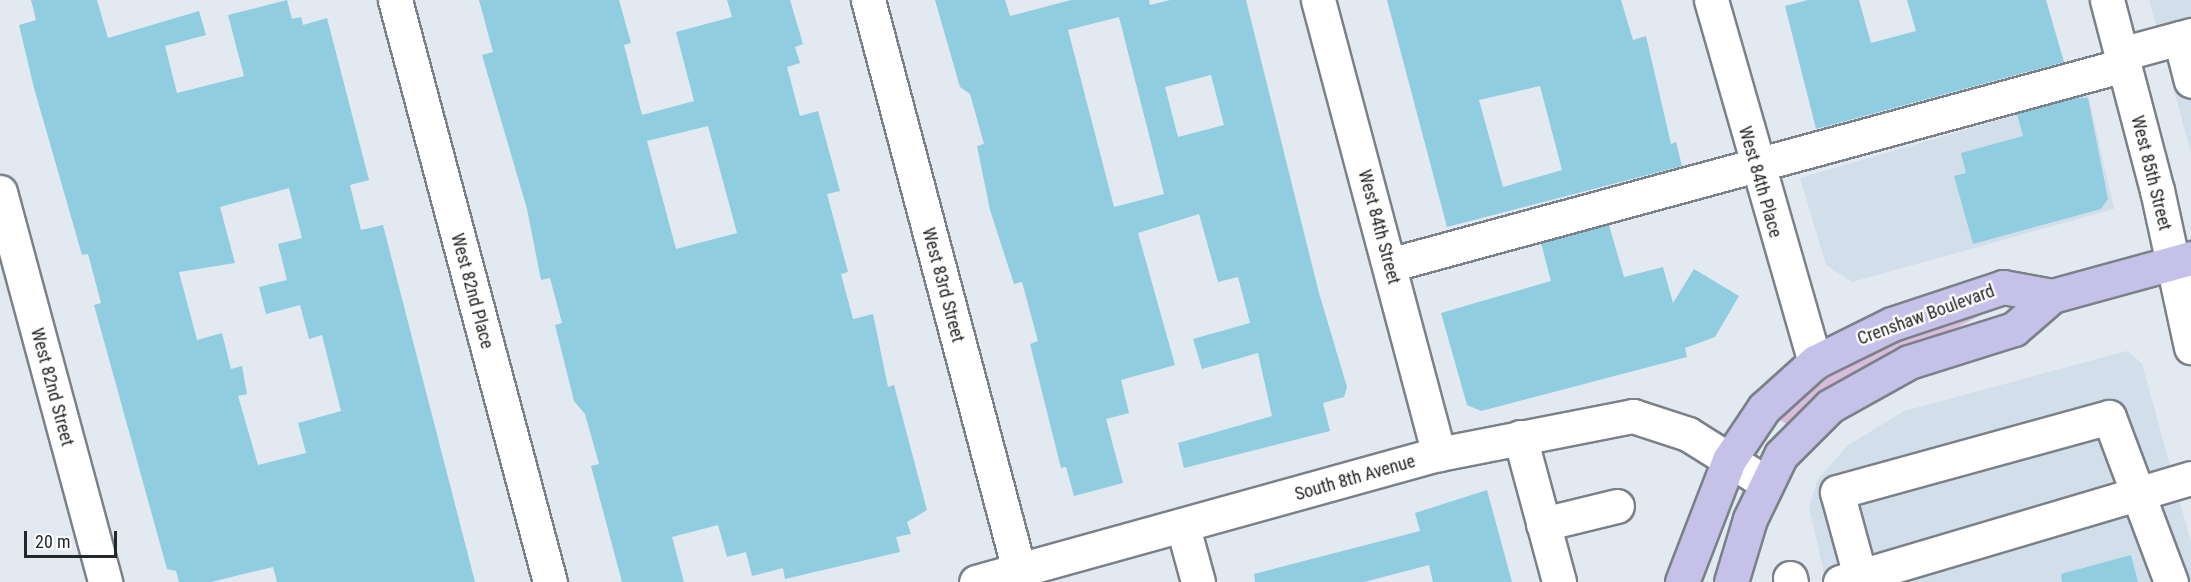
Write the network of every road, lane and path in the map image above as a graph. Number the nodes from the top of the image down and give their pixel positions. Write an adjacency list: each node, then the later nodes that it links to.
1 (395, 0): 28 (street, West 82nd Place)
2 (868, 0): 25 (street, West 83rd Street)
3 (1318, 0): 12 (street, West 84th Street)
4 (1711, 0): 9 (street, West 84th Place)
5 (2107, 0): 7 (street, West 85th Street)
6 (2186, 37): 7 (street); 8 (street)
7 (2122, 59): 9 (street); 11 (street, West 85th Street)
8 (2191, 81)
9 (1754, 166): 12 (street); 15 (street, West 84th Place)
10 (0, 192): 27 (street, West 82nd Street)
11 (2182, 260): 13 (main road, Crenshaw Boulevard); 14 (street, West 85th Street)
12 (1389, 265): 17 (street, West 84th Street)
13 (2052, 296): 15 (main road, Crenshaw Boulevard); 20 (main road, Crenshaw Boulevard)
14 (2191, 347)
15 (1815, 362): 18 (main road, Crenshaw Boulevard)
16 (1520, 437): 17 (street, South 8th Avenue); 18 (street, South 8th Avenue); 23 (street)
17 (1439, 454): 24 (street, South 8th Avenue)
18 (1729, 460): 20 (street, South 8th Avenue); 32 (main road, Crenshaw Boulevard)
19 (2191, 478): 21 (street)
20 (1766, 483): 33 (main road, Crenshaw Boulevard)
21 (2137, 493): 26 (street); 26 (street); 34 (street)
22 (1617, 506): 23 (street)
23 (1543, 524): 31 (street)
24 (1183, 526): 25 (street, South 8th Avenue); 30 (street)
25 (1019, 570): 29 (street, South 8th Avenue)
26 (1849, 579)
27 (105, 582)
28 (550, 582)
29 (976, 582)
30 (1198, 582)
31 (1558, 582)
32 (1682, 582)
33 (1731, 582)
34 (2171, 582)

